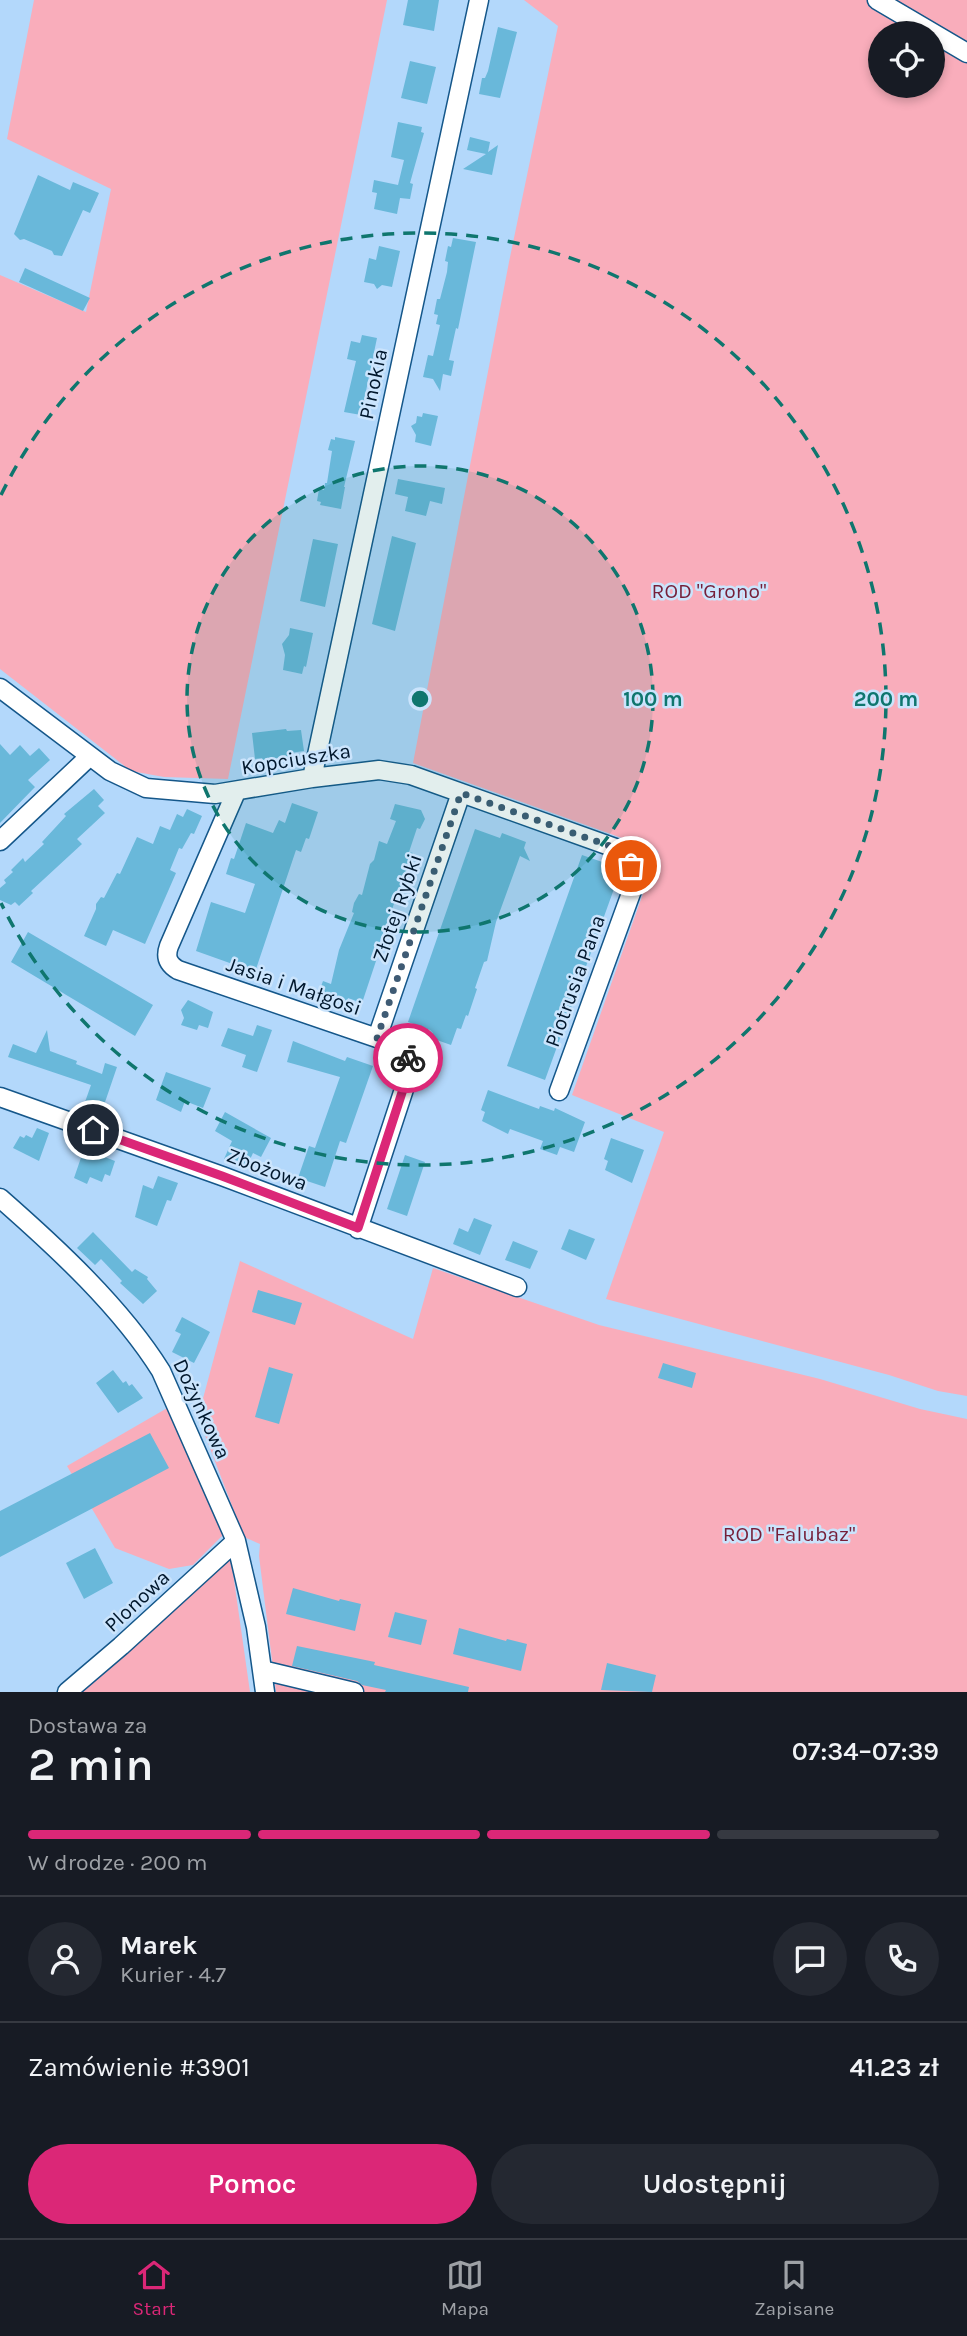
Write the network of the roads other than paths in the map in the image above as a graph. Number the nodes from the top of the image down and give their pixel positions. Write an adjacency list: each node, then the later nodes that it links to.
1 (479, 0): 6 (street, Pinokia)
2 (877, 0): 3 (street)
3 (967, 54)
4 (0, 688): 5 (street, Kopciuszka)
5 (90, 756): 7 (street, Kopciuszka); 9 (street)
6 (312, 778): 7 (street, Kopciuszka); 8 (street, Kopciuszka)
7 (236, 792): 11 (street, Jasia i Małgosi)
8 (461, 793): 10 (street, Kopciuszka); 11 (street, Złotej Rybki)
9 (0, 841)
10 (618, 849): 12 (street, Piotrusia Pana)
11 (377, 1038): 15 (street, Jasia i Małgosi)
12 (559, 1091)
13 (0, 1097): 15 (street, Zbożowa)
14 (0, 1198): 17 (street, Dożynkowa)
15 (358, 1228): 16 (street, Zbożowa)
16 (517, 1287)
17 (236, 1541): 18 (street, Dożynkowa); 19 (street, Plonowa)
18 (262, 1670): 20 (street, Dożynkowa); 21 (street)
19 (66, 1692)
20 (265, 1692)
21 (354, 1692)

